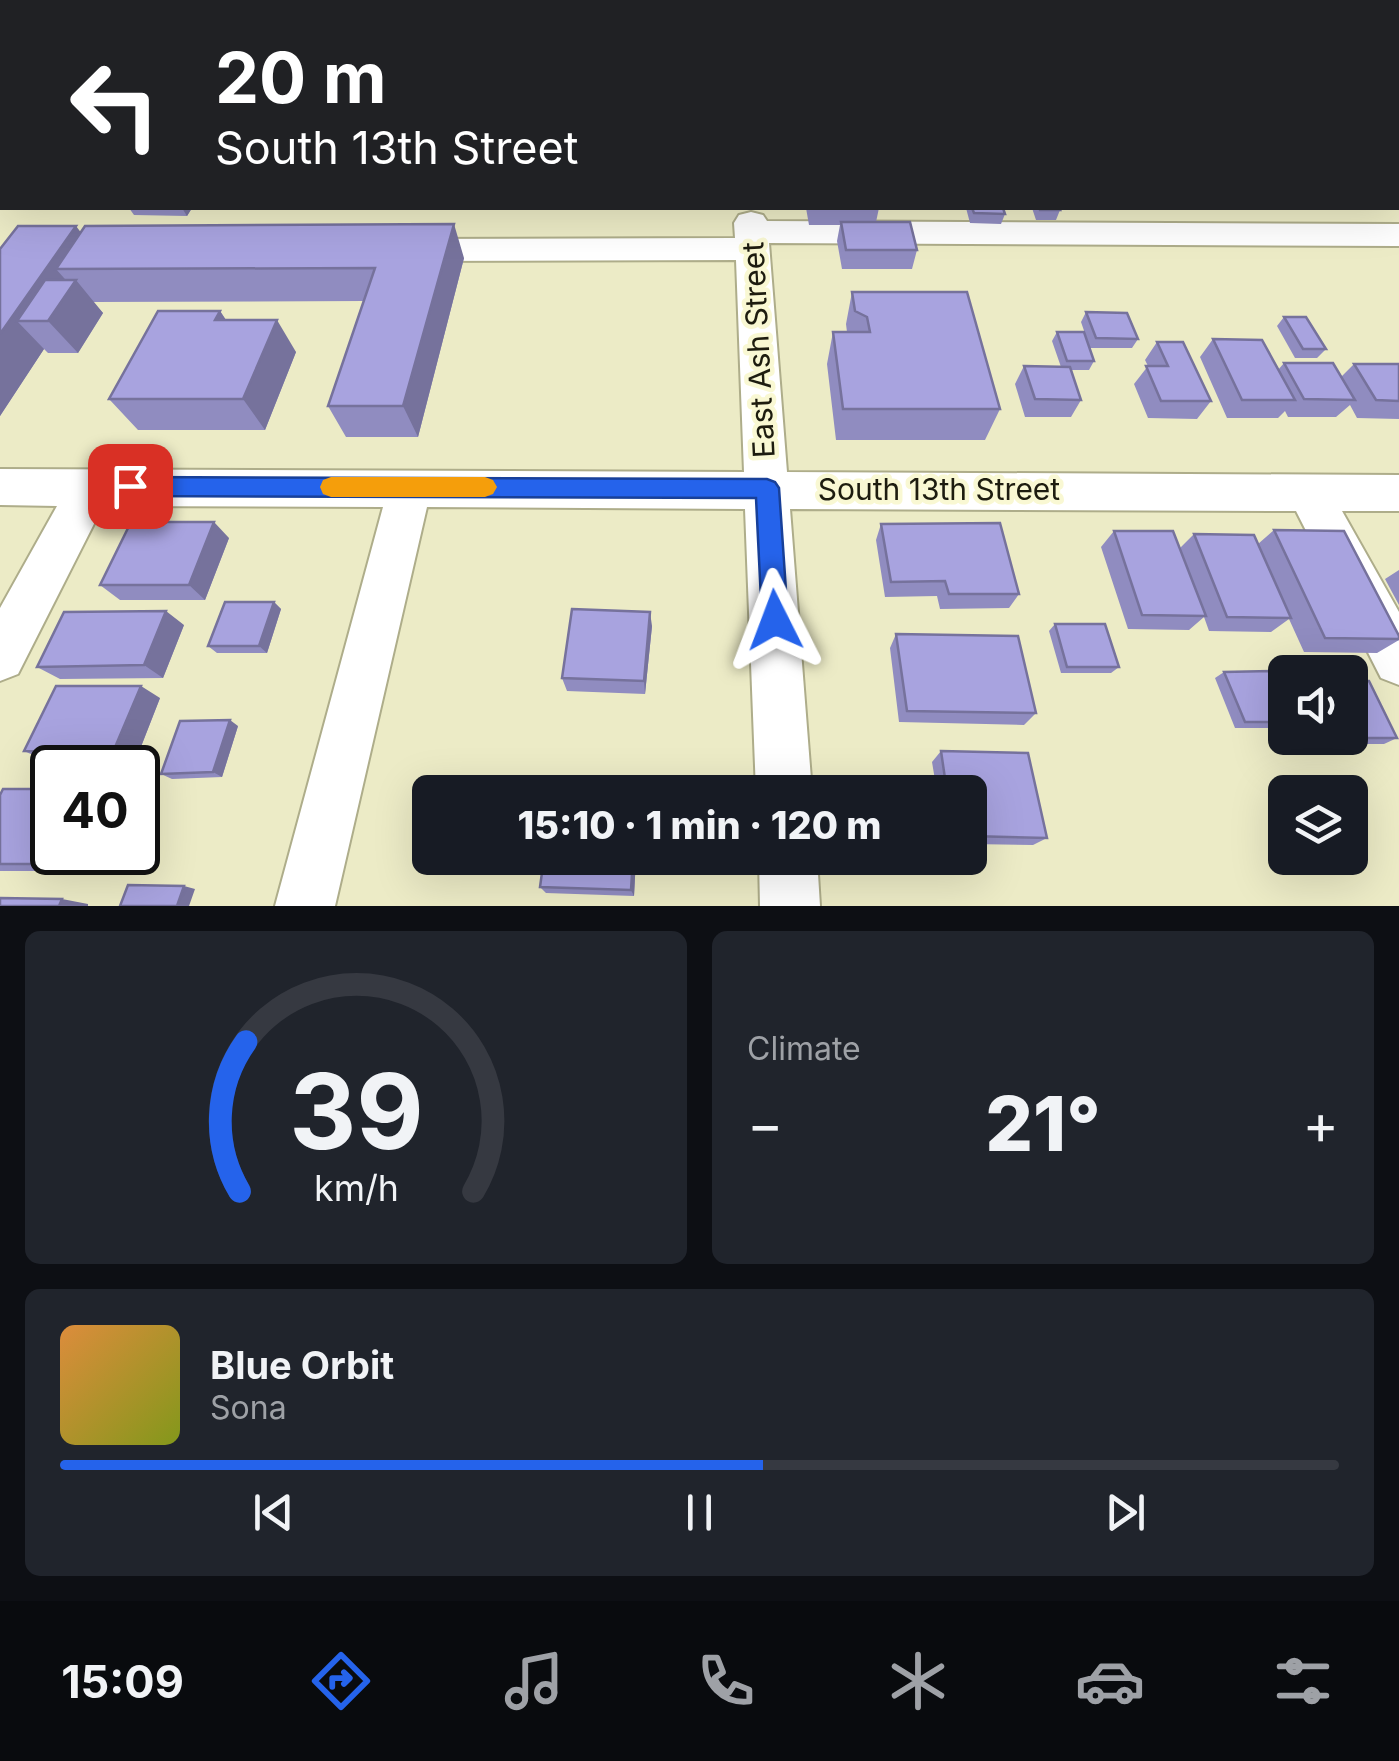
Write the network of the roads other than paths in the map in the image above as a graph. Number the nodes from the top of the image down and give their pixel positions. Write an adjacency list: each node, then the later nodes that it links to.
1 (752, 229): 2 (street); 3 (street); 7 (street, East Ash Street)
2 (1399, 235)
3 (374, 250)
4 (0, 486): 5 (street, South 13th Street)
5 (90, 486): 6 (street, South 13th Street); 10 (street)
6 (410, 487): 7 (street, South 13th Street); 14 (street)
7 (767, 488): 8 (street, South 13th Street); 12 (street, East Ash Street)
8 (1309, 493): 9 (street, South 13th Street); 11 (street)
9 (1399, 494)
10 (0, 657)
11 (1399, 661)
12 (783, 775)
13 (789, 875): 15 (street)
14 (305, 906)
15 (790, 906)

